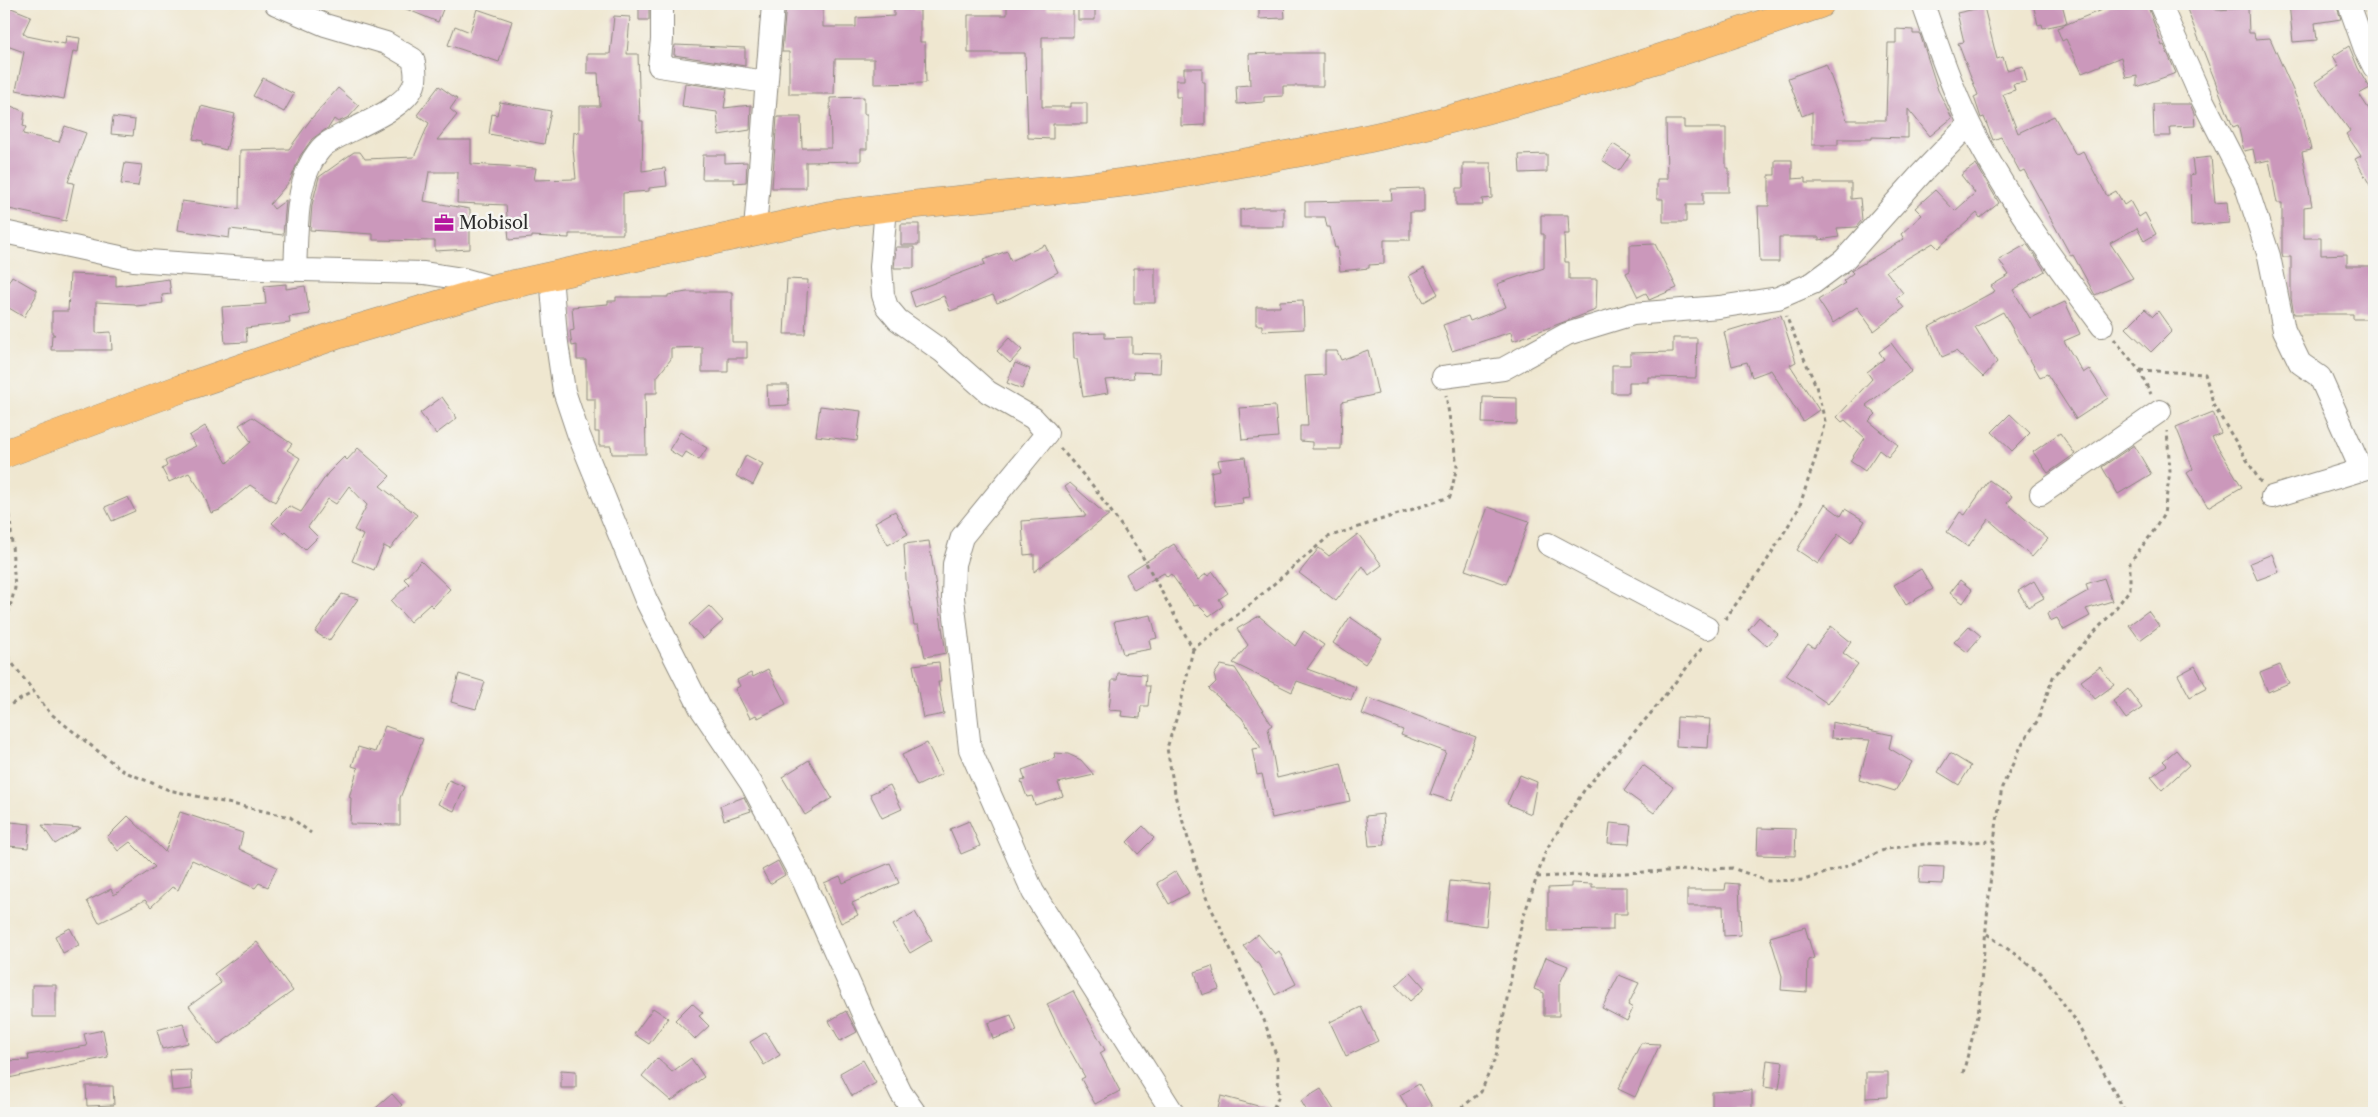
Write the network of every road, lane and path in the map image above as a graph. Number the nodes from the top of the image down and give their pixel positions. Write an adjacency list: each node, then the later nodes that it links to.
1 (276, 4): 14 (street)
2 (662, 4): 9 (street)
3 (773, 4): 9 (street)
4 (1820, 4): 11 (highway)
5 (1923, 4): 10 (street)
6 (2160, 4): 24 (street)
7 (2349, 4): 8 (street)
8 (2374, 67)
9 (766, 82): 12 (street)
10 (1969, 124): 17 (street); 18 (street)
11 (886, 207): 12 (highway); 22 (street)
12 (755, 230): 15 (highway)
13 (4, 232): 14 (street)
14 (295, 270): 16 (street)
15 (551, 275): 16 (highway); 38 (street)
16 (495, 288): 23 (highway)
17 (1778, 298): 20 (street); 29 (path)
18 (2102, 326): 19 (path)
19 (2139, 370): 21 (path); 26 (path)
20 (1443, 377): 30 (path)
21 (2160, 411): 25 (street); 34 (path)
22 (1047, 433): 30 (path); 39 (street)
23 (4, 454)
24 (2368, 467): 26 (street)
25 (2041, 494)
26 (2272, 497)
27 (4, 500): 31 (path)
28 (1548, 544): 29 (street)
29 (1710, 633): 35 (path)
30 (1193, 649): 40 (path)
31 (34, 692): 32 (path); 33 (path)
32 (4, 708)
33 (311, 833)
34 (1994, 841): 35 (path); 36 (path)
35 (1537, 877): 41 (path)
36 (1987, 934): 37 (path); 42 (path)
37 (1963, 1073)
38 (914, 1113)
39 (1173, 1113)
40 (1271, 1113)
41 (1455, 1113)
42 (2126, 1113)

